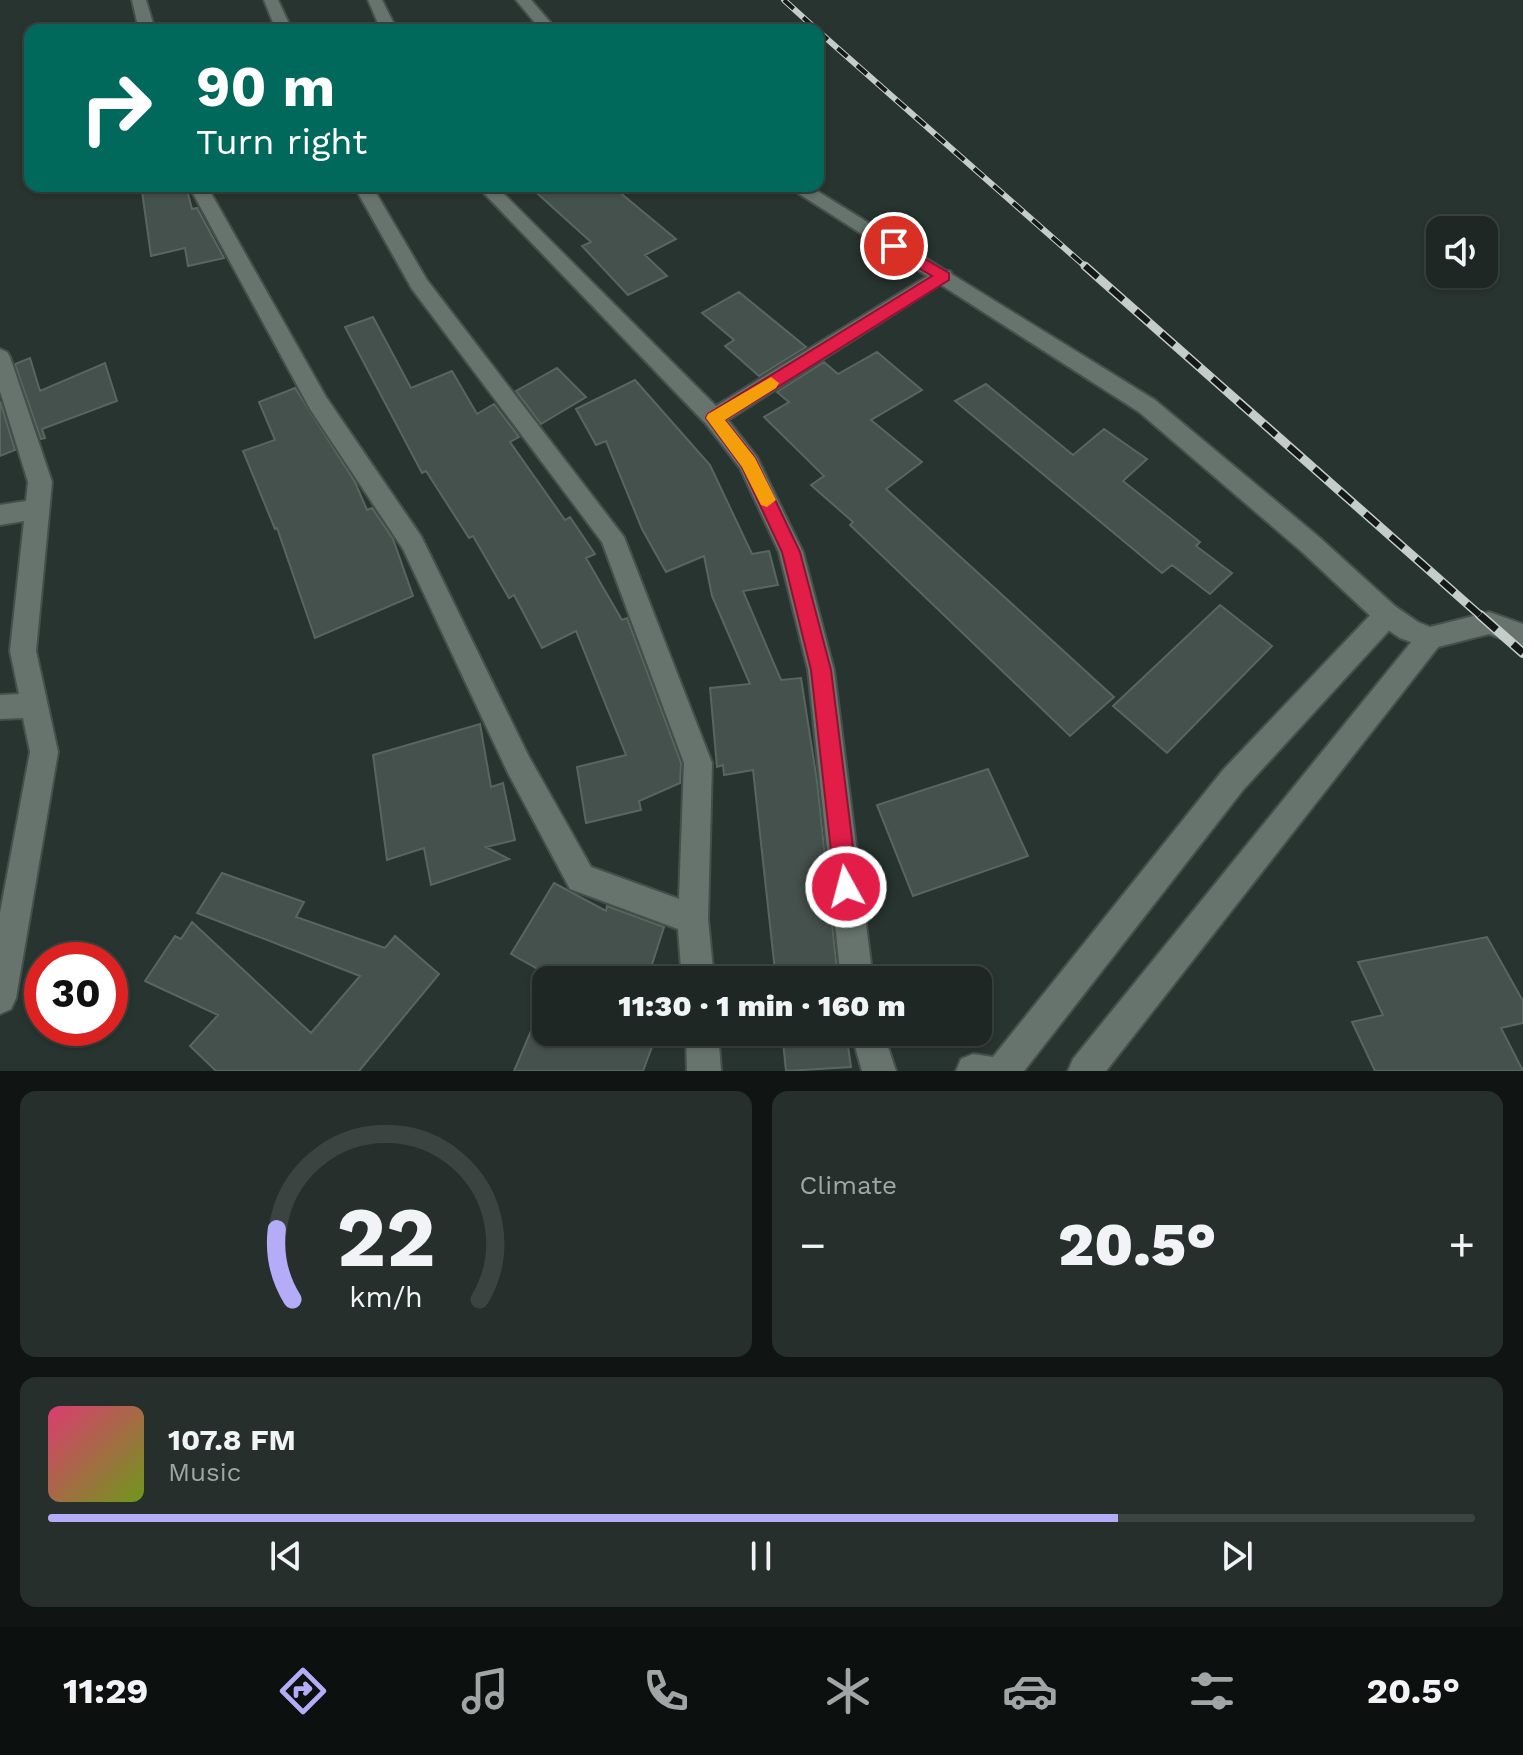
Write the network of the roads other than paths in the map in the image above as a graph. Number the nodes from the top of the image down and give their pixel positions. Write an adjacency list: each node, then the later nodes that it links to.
1 (139, 0): 5 (street)
2 (271, 0): 6 (street)
3 (375, 0): 7 (street)
4 (523, 0): 8 (street)
5 (145, 24)
6 (281, 24)
7 (386, 24)
8 (543, 24)
9 (201, 192): 23 (street)
10 (366, 192): 23 (street)
11 (492, 192): 15 (street)
12 (806, 192): 13 (street)
13 (943, 276): 15 (street); 18 (street)
14 (0, 357): 16 (street)
15 (714, 418): 26 (street)
16 (37, 509): 17 (street); 21 (street)
17 (0, 515)
18 (1387, 615): 20 (street); 34 (street)
19 (1523, 635): 20 (street)
20 (1430, 638): 35 (street)
21 (34, 705): 22 (street); 24 (street)
22 (0, 707)
23 (693, 919): 25 (street)
24 (6, 929): 27 (street)
25 (697, 966)
26 (855, 966)
27 (0, 998)
28 (703, 1046): 30 (street)
29 (871, 1046): 31 (street)
30 (704, 1071)
31 (879, 1071)
32 (973, 1071): 33 (street)
33 (986, 1071)
34 (1003, 1071)
35 (1085, 1071)

